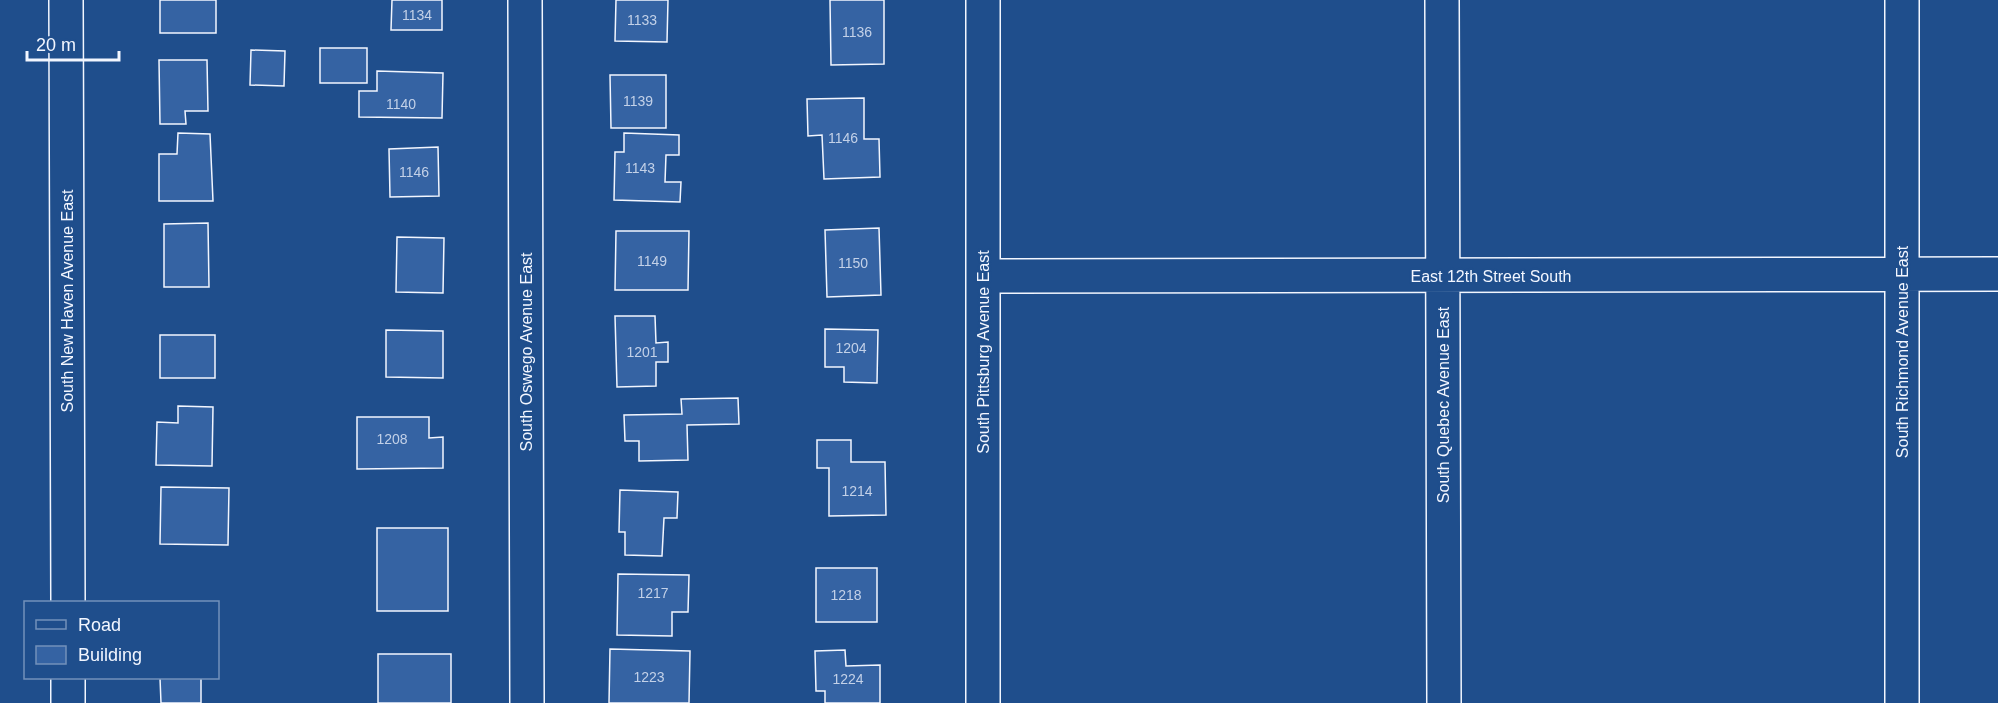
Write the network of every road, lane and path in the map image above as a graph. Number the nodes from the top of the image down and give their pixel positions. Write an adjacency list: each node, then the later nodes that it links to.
1 (66, 0): 10 (street, South New Haven Avenue East)
2 (525, 0): 13 (street, South Oswego Avenue East)
3 (983, 0): 8 (street, South Pittsburg Avenue East)
4 (1442, 0): 9 (street, South Quebec Avenue East)
5 (1902, 0): 6 (street, South Richmond Avenue East)
6 (1902, 274): 7 (street, East 12th Street South); 9 (street, East 12th Street South); 16 (street, South Richmond Avenue East)
7 (1998, 274)
8 (983, 276): 9 (street, East 12th Street South); 14 (street, South Pittsburg Avenue East)
9 (1443, 276): 15 (street, South Quebec Avenue East)
10 (68, 601)
11 (68, 679): 12 (street)
12 (68, 703)
13 (527, 703)
14 (983, 703)
15 (1444, 703)
16 (1902, 703)

